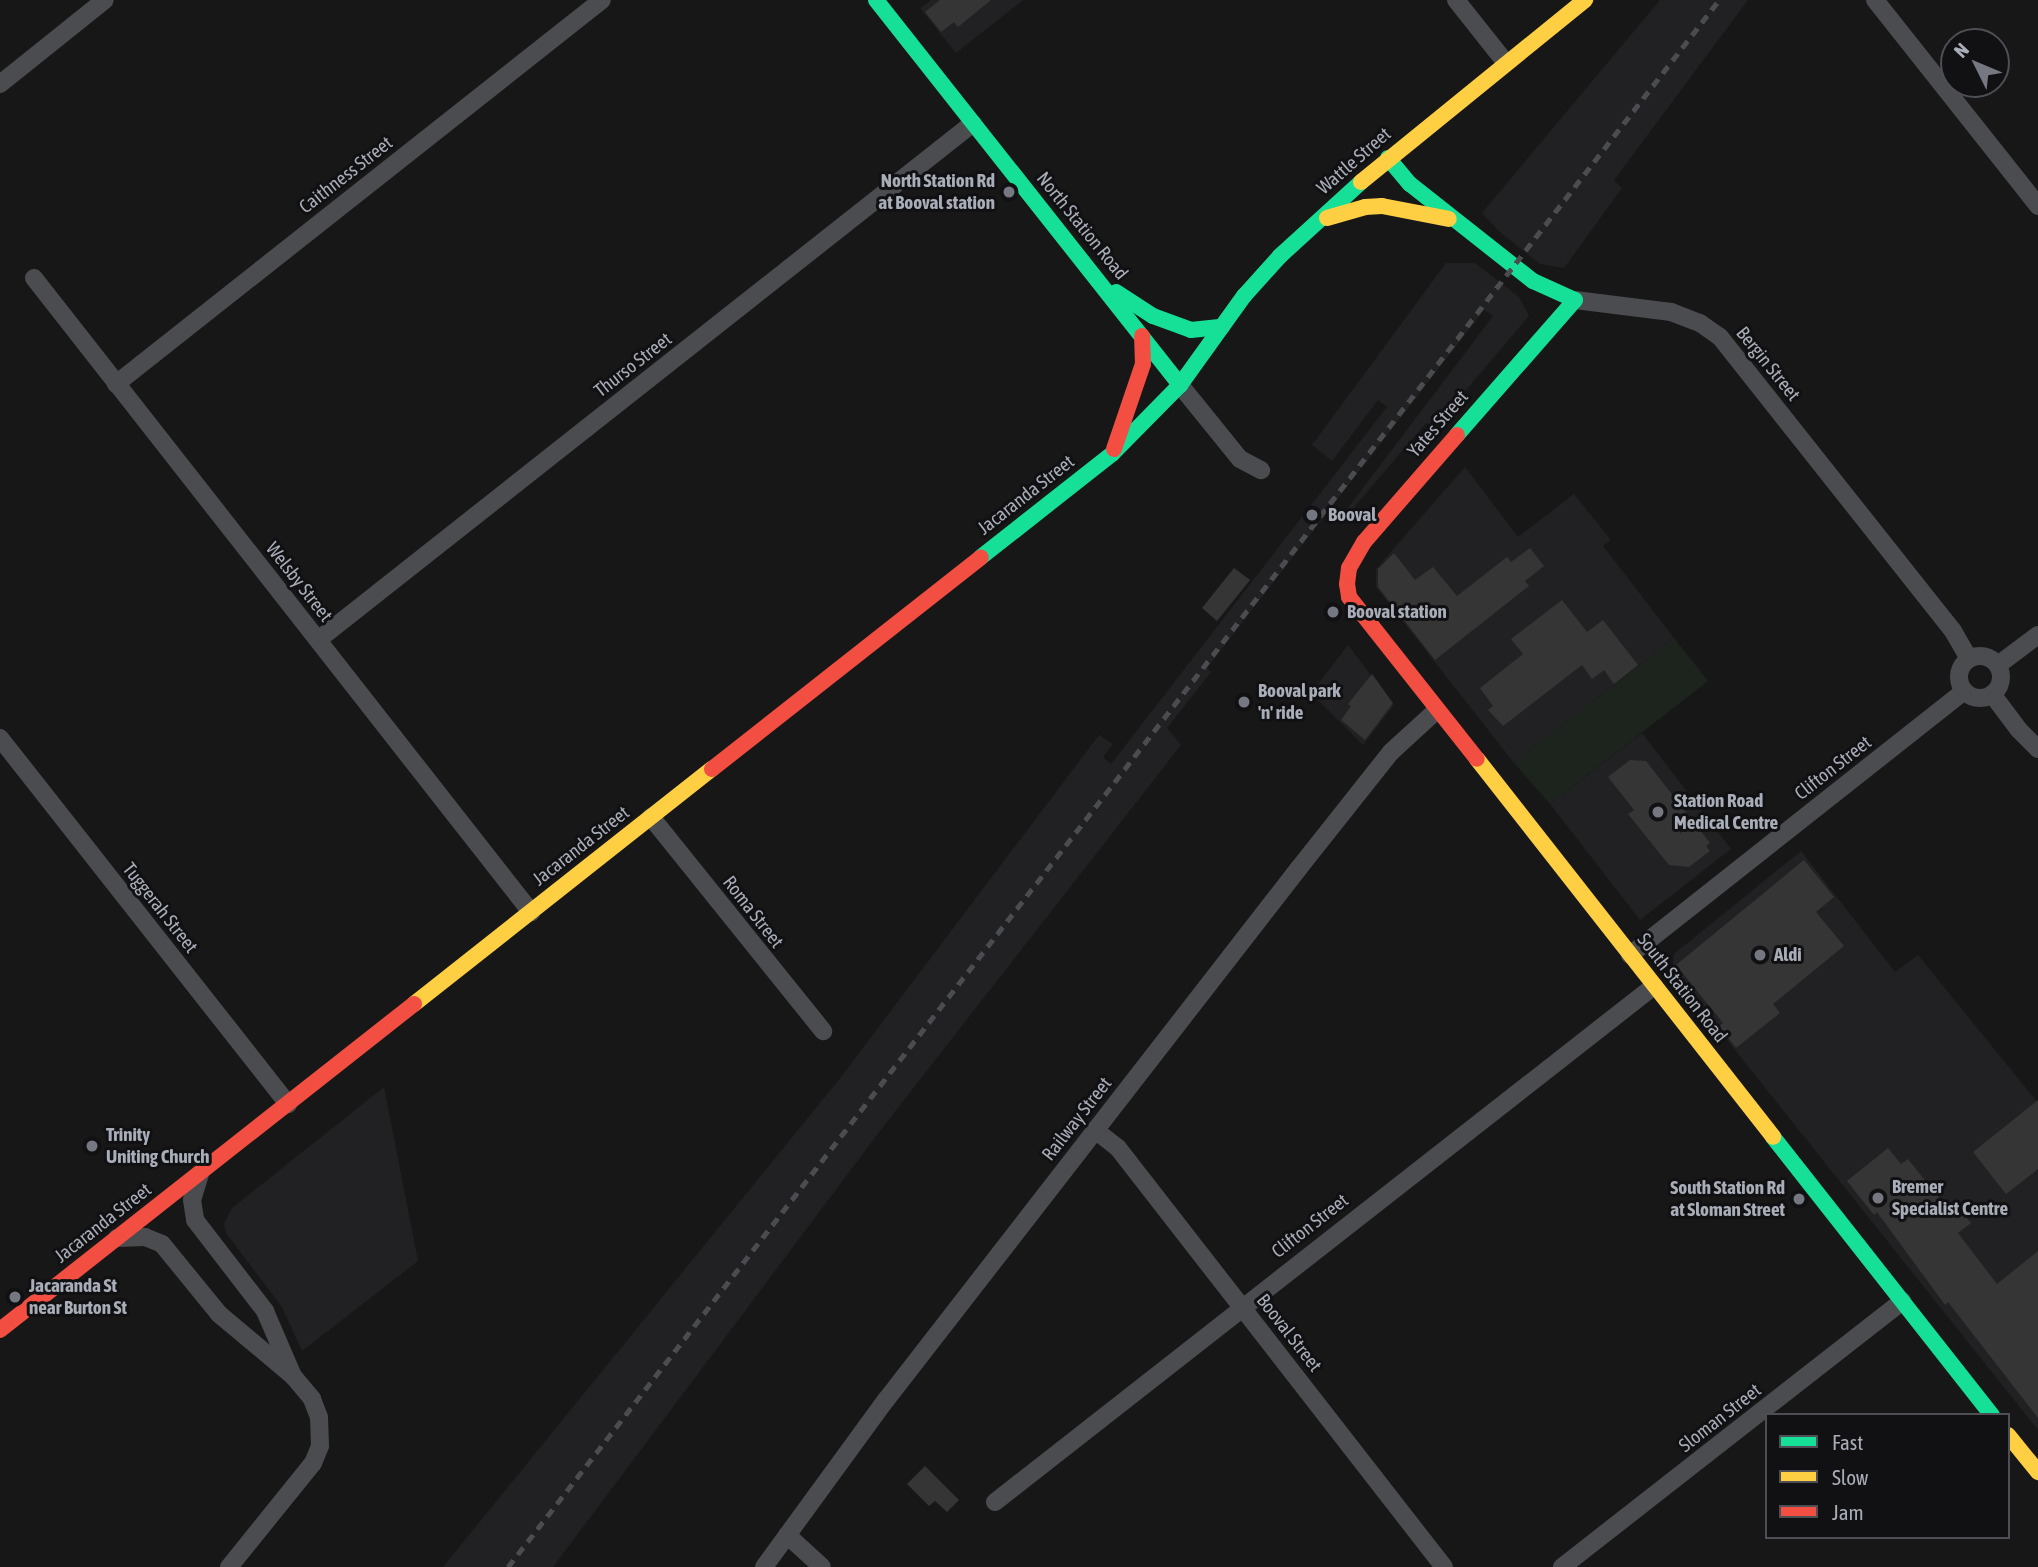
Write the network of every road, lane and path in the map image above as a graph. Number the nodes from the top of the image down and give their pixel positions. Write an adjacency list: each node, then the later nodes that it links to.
1 (105, 0): 8 (street)
2 (602, 0): 19 (street, Caithness Street)
3 (876, 0): 9 (street, North Station Road)
4 (1456, 0): 7 (street)
5 (1586, 0): 7 (street, Wattle Street)
6 (1875, 0): 11 (street)
7 (1506, 63): 10 (street, Wattle Street)
8 (0, 85)
9 (974, 123): 15 (street, North Station Road); 25 (street, Thurso Street)
10 (1388, 158): 12 (street, Bergin Street); 13 (street, Wattle Street)
11 (2038, 206)
12 (1453, 219): 13 (street); 16 (street, Bergin Street)
13 (1316, 222): 17 (street, Wattle Street)
14 (34, 278): 19 (street, Welsby Street)
15 (1101, 282): 17 (street); 18 (street, North Station Road)
16 (1575, 300): 23 (street, Yates Street); 26 (street, Bergin Street)
17 (1222, 327): 20 (street, Wattle Street)
18 (1142, 336): 20 (street, North Station Road); 21 (street)
19 (116, 384): 25 (street, Welsby Street)
20 (1180, 384): 21 (street, Jacaranda Street); 22 (street, North Station Road)
21 (1112, 454): 33 (street, Jacaranda Street)
22 (1261, 470)
23 (1347, 584): 30 (street, South Station Road)
24 (2038, 635): 27 (street)
25 (318, 640): 34 (street, Welsby Street)
26 (1969, 659): 27 (street); 28 (street)
27 (1998, 666): 29 (street)
28 (1964, 691): 29 (street); 35 (street, Clifton Street)
29 (1992, 694): 32 (street)
30 (1437, 710): 35 (street, South Station Road); 39 (street, Railway Street)
31 (0, 738): 38 (street, Tuggerah Street)
32 (2038, 749)
33 (651, 817): 34 (street, Jacaranda Street); 37 (street, Roma Street)
34 (531, 912): 38 (street, Jacaranda Street)
35 (1630, 955): 36 (street, South Station Road)
36 (1654, 986): 42 (street, South Station Road); 43 (street, Clifton Street)
37 (824, 1031)
38 (288, 1104): 40 (street, Jacaranda Street)
39 (1095, 1130): 43 (street, Booval Street); 50 (street, Railway Street)
40 (200, 1174): 41 (street, Jacaranda Street); 45 (street)
41 (117, 1238): 44 (street, Jacaranda Street); 45 (street)
42 (1903, 1301): 46 (street, South Station Road); 55 (street, Sloman Street)
43 (1242, 1308): 49 (street, Clifton Street); 54 (street, Booval Street)
44 (0, 1331)
45 (293, 1376): 51 (street)
46 (1990, 1413)
47 (2010, 1437): 48 (street)
48 (2038, 1472)
49 (995, 1502)
50 (787, 1535): 52 (street, Railway Street); 53 (street)
51 (229, 1567)
52 (764, 1567)
53 (822, 1567)
54 (1444, 1567)
55 (1562, 1567)

